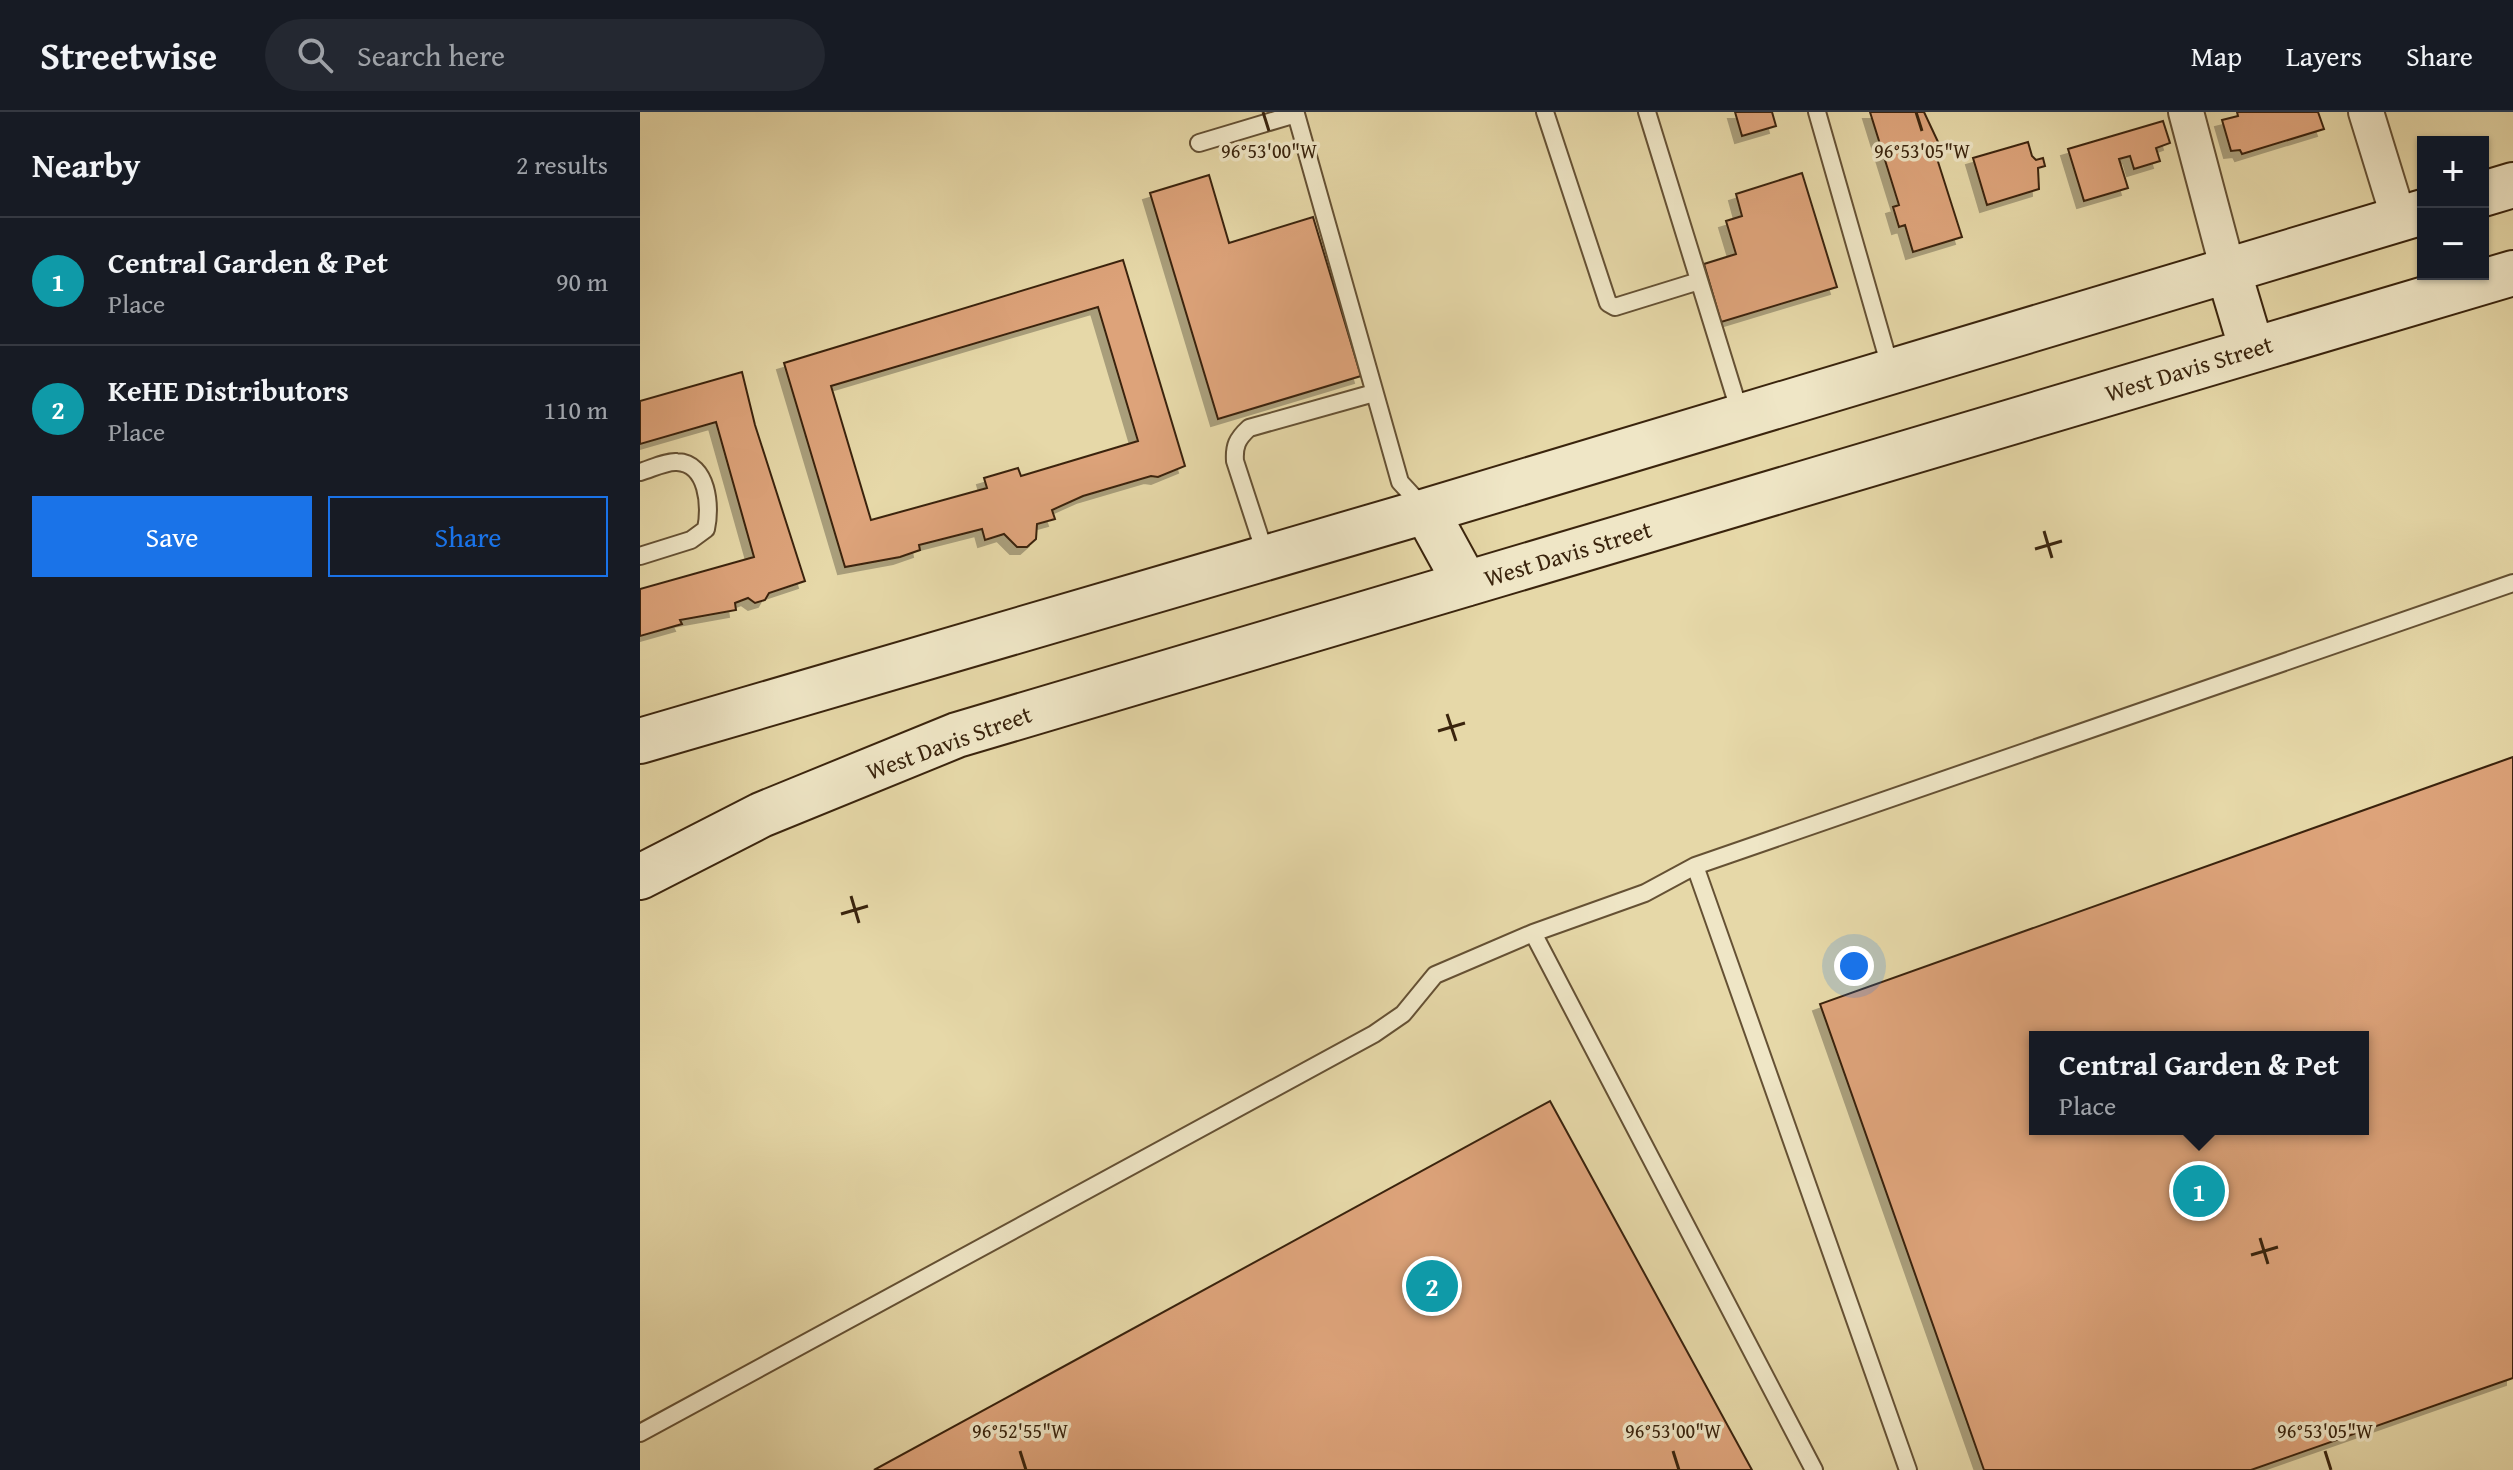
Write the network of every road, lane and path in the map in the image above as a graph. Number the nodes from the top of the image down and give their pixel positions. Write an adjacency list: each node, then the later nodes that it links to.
1 (1545, 112): 12 (lane)
2 (1647, 112): 12 (lane)
3 (1817, 112): 14 (lane)
4 (2186, 112): 10 (street)
5 (2366, 112): 9 (street)
6 (1199, 143): 15 (lane)
7 (2513, 185): 8 (main road)
8 (2489, 192)
9 (2411, 215): 10 (main road)
10 (2228, 270): 13 (main road); 14 (main road)
11 (2513, 273): 13 (main road, West Davis Street)
12 (1699, 281): 16 (lane)
13 (2252, 350): 22 (main road, West Davis Street)
14 (1891, 371): 16 (main road)
15 (1374, 393): 18 (lane); 20 (lane)
16 (1741, 417): 18 (main road)
17 (640, 472): 19 (lane)
18 (1426, 511): 20 (main road); 22 (main road)
19 (640, 556)
20 (1267, 558): 23 (main road)
21 (2513, 583): 24 (lane)
22 (1466, 584): 25 (main road, West Davis Street)
23 (640, 741)
24 (1695, 866): 26 (lane); 29 (lane)
25 (649, 875)
26 (1533, 933): 27 (lane); 28 (lane)
27 (640, 1433)
28 (1814, 1470)
29 (1908, 1470)

